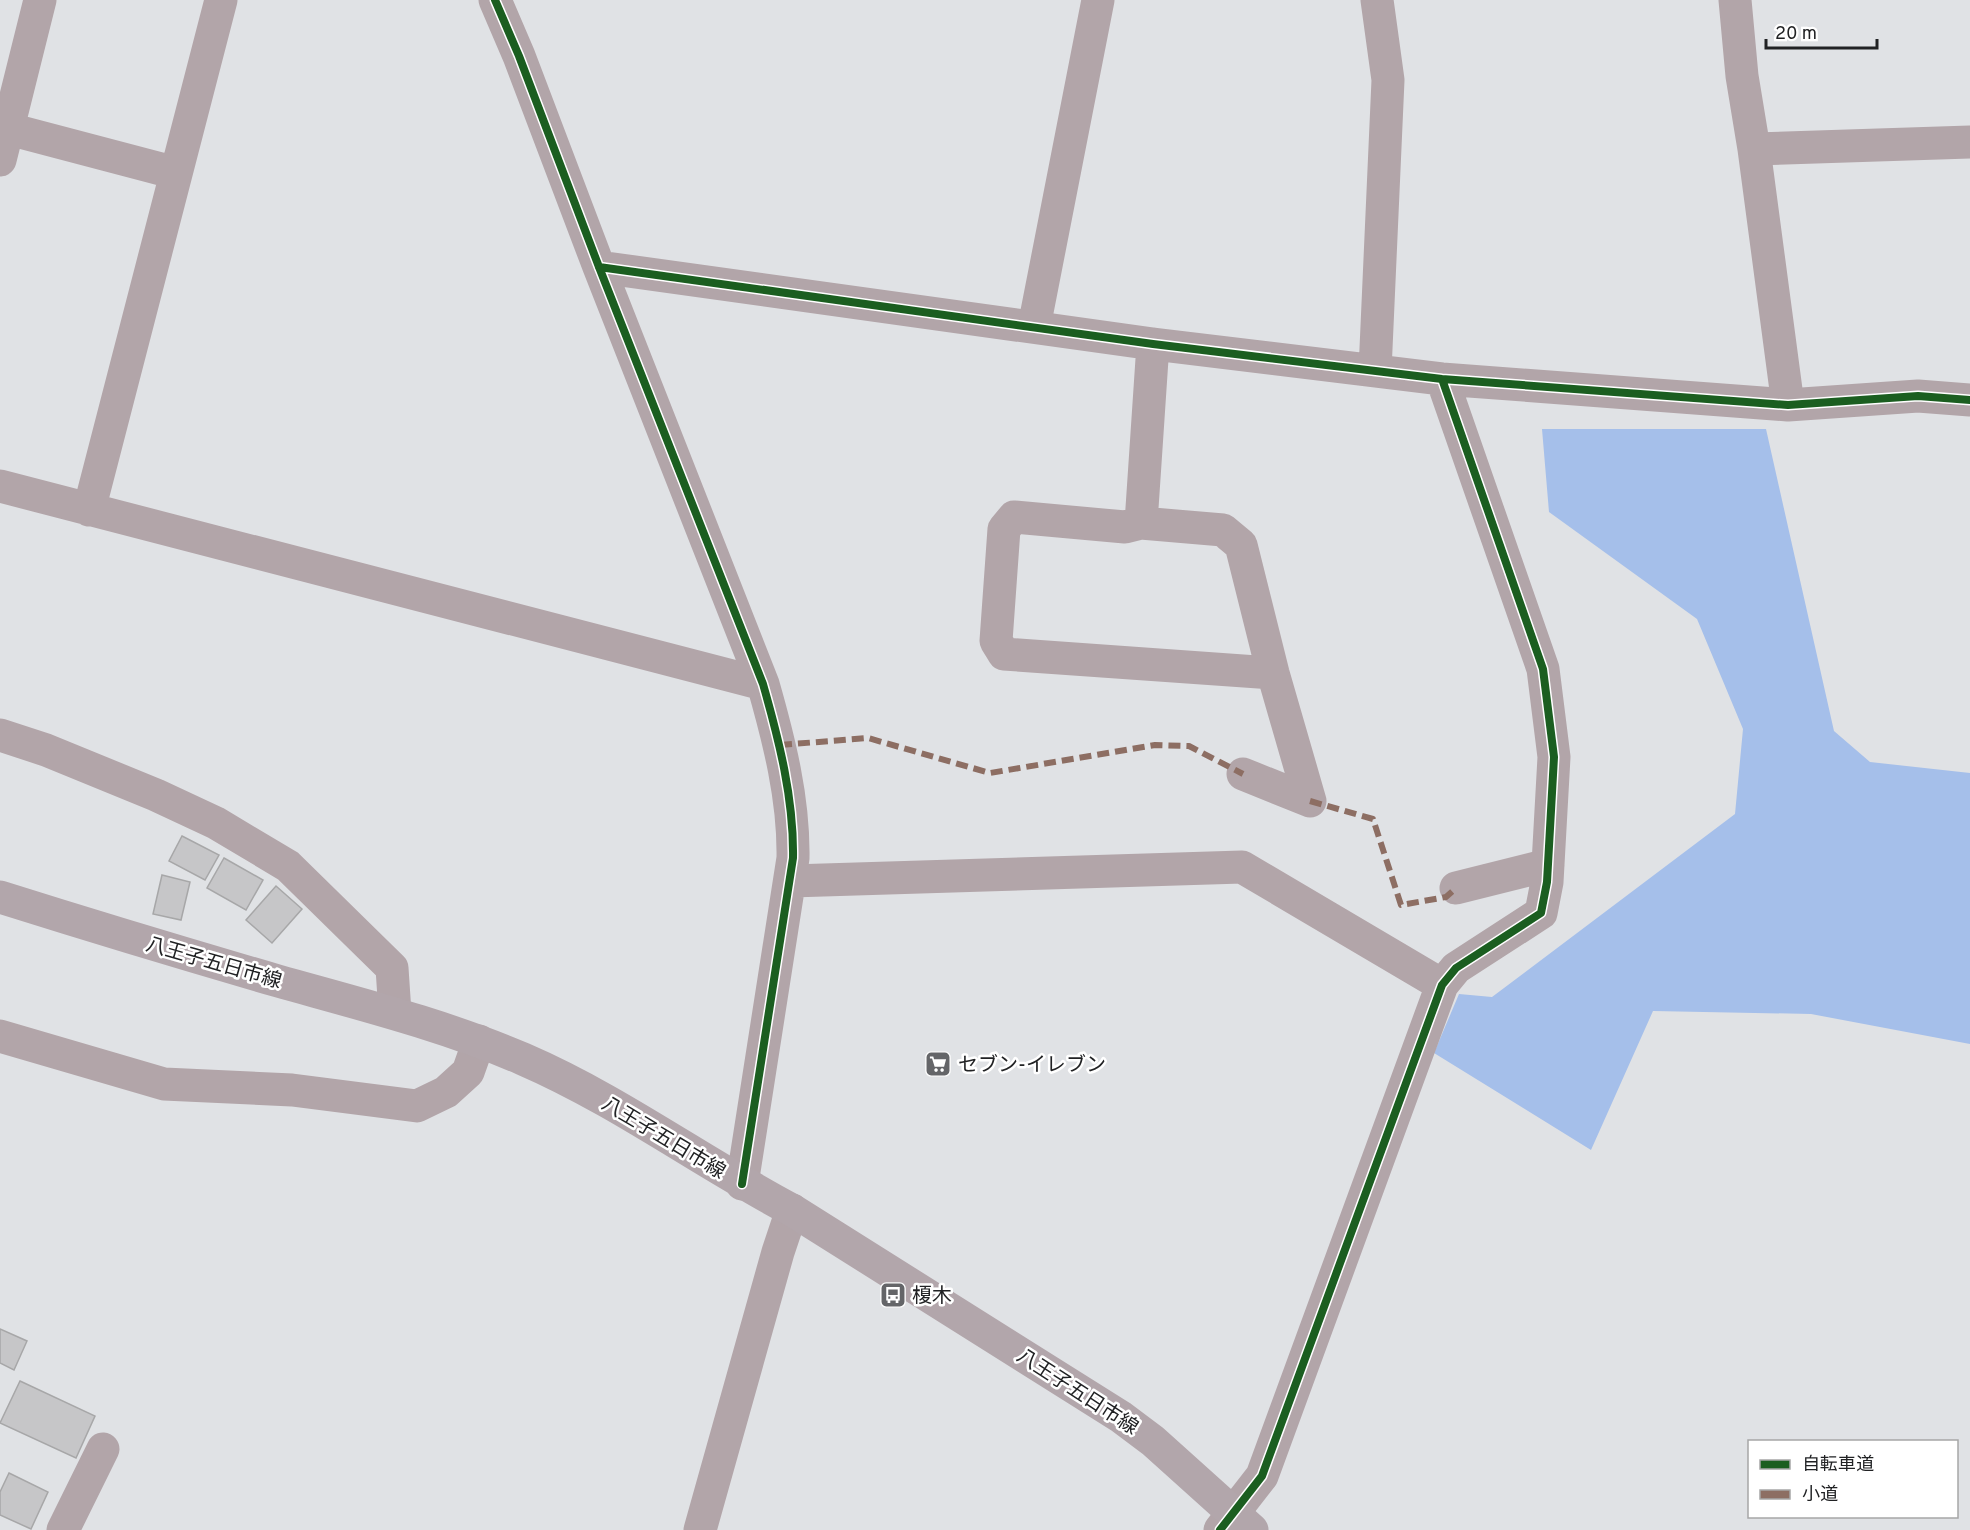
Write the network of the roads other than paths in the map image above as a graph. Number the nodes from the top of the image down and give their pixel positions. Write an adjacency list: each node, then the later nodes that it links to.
1 (40, 0): 7 (street)
2 (220, 0): 11 (street)
3 (495, 0): 12 (street)
4 (1098, 0): 13 (street)
5 (1377, 0): 15 (street)
6 (1739, 0): 9 (street)
7 (9, 129): 10 (street); 11 (street)
8 (1970, 142): 9 (street)
9 (1755, 149): 18 (street)
10 (0, 160)
11 (176, 173): 20 (street)
12 (599, 267): 13 (street); 23 (street)
13 (1034, 327): 14 (street)
14 (1153, 344): 15 (street); 21 (street)
15 (1375, 371): 16 (street)
16 (1442, 379): 18 (street); 26 (street)
17 (1970, 400): 18 (street)
18 (1788, 405)
19 (0, 486): 20 (street)
20 (89, 510): 23 (street)
21 (1141, 523): 22 (street); 22 (street)
22 (1273, 673): 25 (street)
23 (763, 684): 27 (street)
24 (0, 735): 31 (street)
25 (1243, 774)
26 (1548, 865): 28 (street); 30 (street)
27 (791, 881): 30 (street); 34 (street)
28 (1456, 888)
29 (0, 897): 31 (main road, 八王子五日市線)
30 (1442, 985): 37 (street)
31 (395, 1013): 33 (main road, 八王子五日市線)
32 (0, 1036): 33 (street)
33 (478, 1041): 34 (main road, 八王子五日市線)
34 (742, 1184): 35 (main road, 八王子五日市線)
35 (792, 1210): 37 (main road, 八王子五日市線); 39 (street)
36 (103, 1449): 38 (street)
37 (1235, 1524)
38 (63, 1530)
39 (700, 1530)

